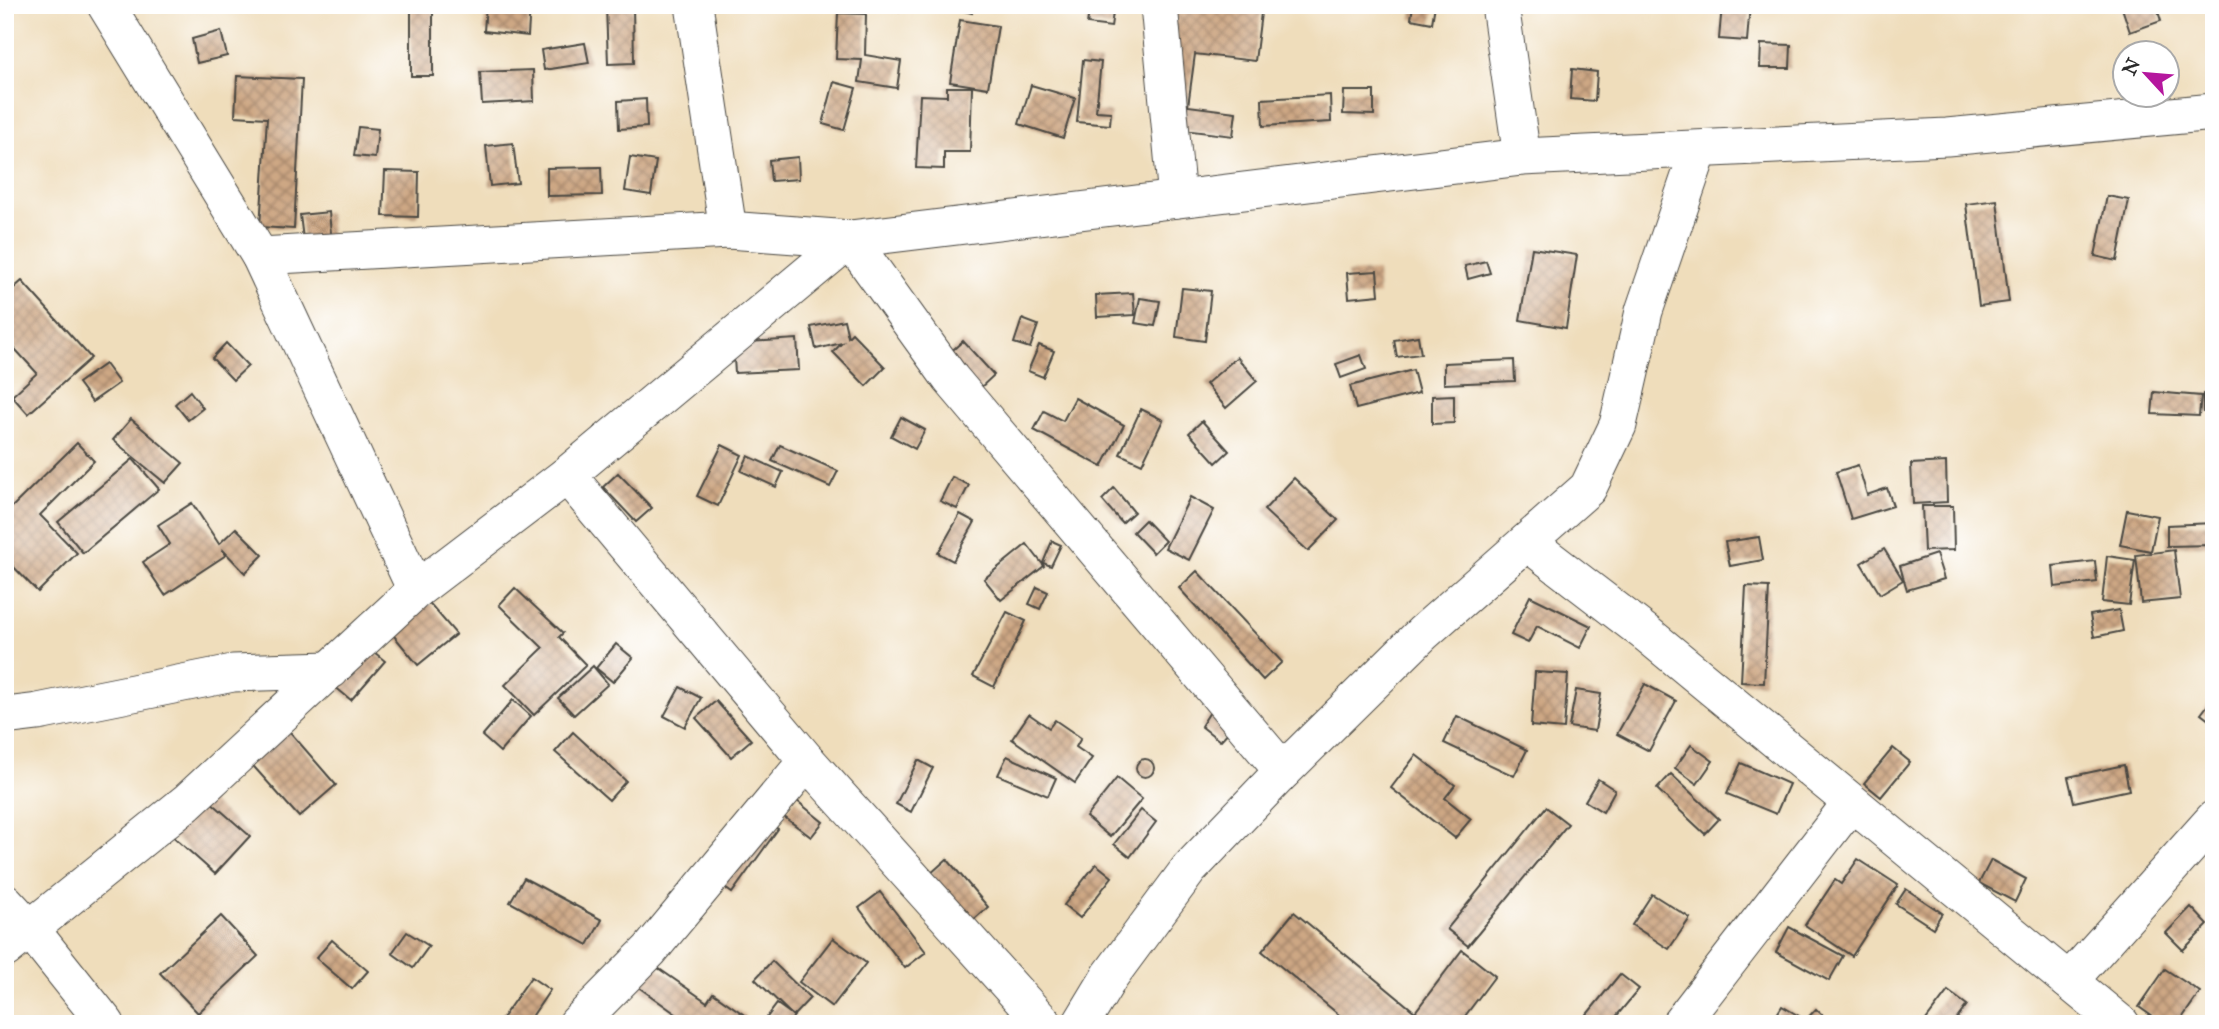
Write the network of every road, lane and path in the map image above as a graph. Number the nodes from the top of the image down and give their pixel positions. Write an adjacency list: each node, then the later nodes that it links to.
1 (106, 5): 11 (street)
2 (694, 5): 9 (street)
3 (1159, 5): 8 (street)
4 (1500, 5): 7 (street)
5 (2214, 112): 6 (street)
6 (1699, 150): 7 (street); 13 (street)
7 (1522, 156): 8 (street)
8 (1177, 199): 10 (street)
9 (728, 230): 10 (street); 11 (street)
10 (850, 240): 12 (street); 18 (street)
11 (260, 256): 14 (street)
12 (567, 475): 14 (street); 17 (street)
13 (1527, 542): 18 (street); 19 (street)
14 (416, 590): 15 (street)
15 (331, 670): 16 (street); 22 (street)
16 (5, 716)
17 (807, 761): 25 (street); 26 (street)
18 (1283, 771): 27 (street)
19 (1851, 803): 23 (street); 28 (street)
20 (2214, 819): 23 (street)
21 (5, 902): 22 (street)
22 (18, 939): 24 (street)
23 (2069, 981): 29 (street)
24 (106, 1024)
25 (577, 1024)
26 (1044, 1024)
27 (1081, 1024)
28 (1680, 1024)
29 (2121, 1024)

